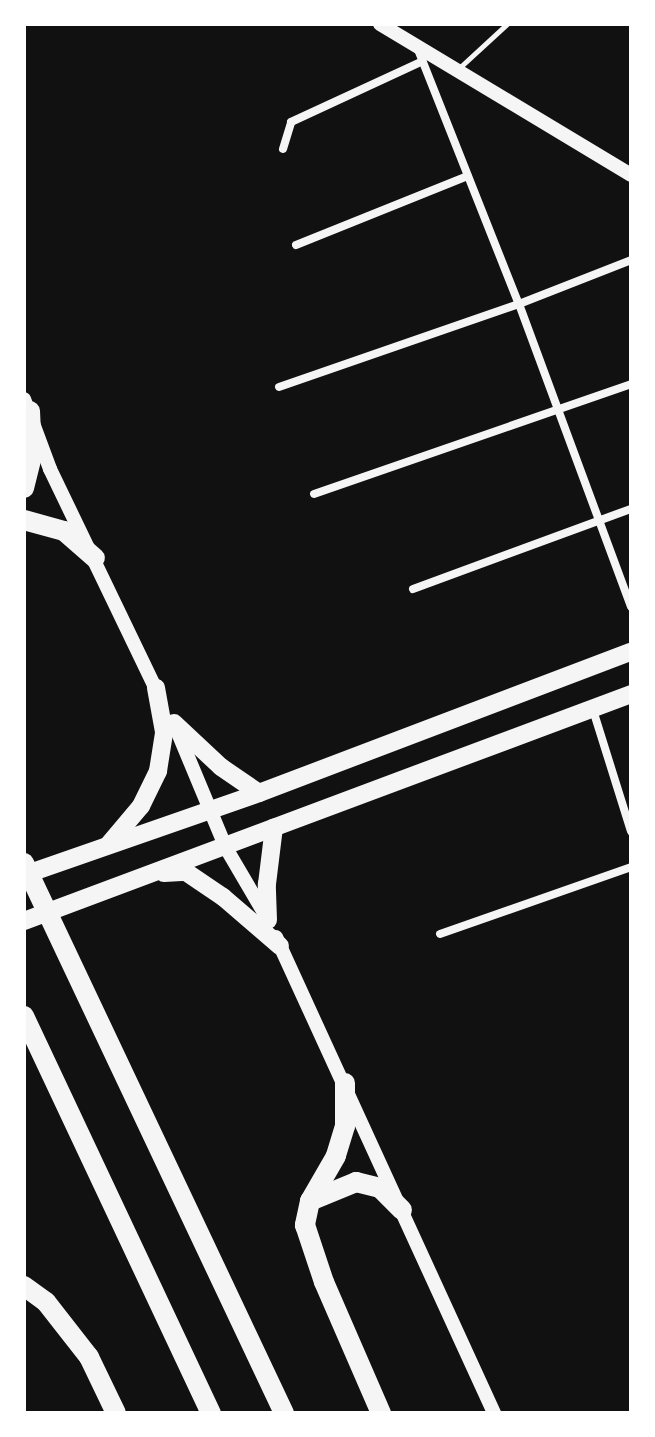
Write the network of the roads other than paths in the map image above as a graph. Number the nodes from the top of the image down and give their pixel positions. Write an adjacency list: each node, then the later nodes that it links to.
1 (380, 24): 3 (main road)
2 (507, 24): 5 (lane)
3 (417, 46): 4 (street); 5 (main road)
4 (423, 61): 6 (street); 8 (street)
5 (457, 70): 7 (main road)
6 (283, 149)
7 (631, 175)
8 (468, 176): 9 (street); 11 (street)
9 (296, 245)
10 (631, 260): 11 (street)
11 (519, 304): 13 (street); 15 (street)
12 (631, 384): 15 (street)
13 (279, 387)
14 (27, 405): 16 (highway); 21 (main road)
15 (558, 411): 17 (street); 20 (street)
16 (24, 488)
17 (314, 494)
18 (631, 509): 20 (street)
19 (24, 520): 21 (highway)
20 (597, 522): 22 (street); 23 (street)
21 (95, 558): 25 (main road)
22 (413, 589)
23 (631, 607)
24 (631, 652): 29 (highway)
25 (156, 688): 28 (main road); 33 (highway)
26 (631, 694): 27 (highway)
27 (593, 708): 31 (highway); 32 (street)
28 (174, 723): 29 (highway); 30 (main road)
29 (259, 793): 30 (highway)
30 (210, 809): 33 (highway); 34 (main road)
31 (274, 827): 34 (highway); 39 (highway)
32 (631, 831)
33 (107, 846): 38 (highway)
34 (226, 848): 37 (highway); 39 (main road)
35 (24, 863): 50 (highway)
36 (631, 867): 41 (street)
37 (148, 873): 40 (highway); 42 (highway)
38 (24, 875)
39 (268, 920): 42 (main road)
40 (24, 921)
41 (440, 934)
42 (280, 946): 44 (main road)
43 (24, 1016): 49 (highway)
44 (345, 1083): 45 (highway); 46 (main road)
45 (310, 1201): 46 (highway); 51 (highway)
46 (402, 1210): 52 (main road)
47 (24, 1286): 48 (highway)
48 (116, 1413)
49 (211, 1413)
50 (284, 1413)
51 (381, 1413)
52 (494, 1413)

